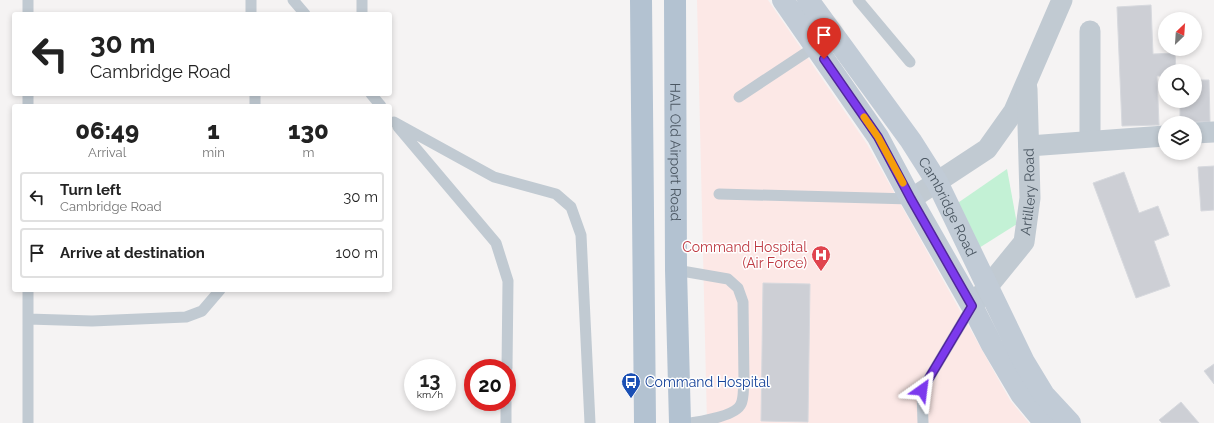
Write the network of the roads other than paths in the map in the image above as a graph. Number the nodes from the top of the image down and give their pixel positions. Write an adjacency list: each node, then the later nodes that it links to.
1 (28, 0): 11 (lane)
2 (251, 0): 12 (lane)
3 (293, 0): 13 (lane)
4 (362, 0): 14 (lane)
5 (641, 0): 42 (main road)
6 (675, 0): 31 (main road, HAL Old Airport Road)
7 (783, 0): 16 (street, Cambridge Road)
8 (808, 0): 28 (street, Cambridge Road)
9 (858, 0): 17 (lane)
10 (1062, 0): 18 (street, Artillery Road)
11 (28, 12)
12 (251, 12)
13 (303, 12)
14 (362, 12)
15 (1090, 31): 26 (street)
16 (816, 46): 20 (lane); 30 (street, Cambridge Road)
17 (910, 62)
18 (1026, 83): 27 (street, Artillery Road); 28 (street, Artillery Road)
19 (373, 96): 21 (lane)
20 (739, 97)
21 (379, 104)
22 (392, 120): 37 (lane); 41 (lane)
23 (1214, 132): 24 (street)
24 (1202, 133)
25 (1158, 137): 26 (street)
26 (1090, 142): 27 (street)
27 (1029, 146): 32 (street, Artillery Road)
28 (937, 182): 30 (street, Artillery Road); 32 (street, Cambridge Road)
29 (719, 194): 30 (lane)
30 (911, 199): 35 (street, Cambridge Road)
31 (676, 270): 43 (main road, HAL Old Airport Road); 44 (lane)
32 (988, 286): 35 (street, Artillery Road); 47 (street, Cambridge Road)
33 (28, 292): 36 (lane)
34 (218, 292): 36 (lane)
35 (972, 306): 45 (lane); 46 (street, Cambridge Road)
36 (28, 319): 39 (lane)
37 (507, 359)
38 (506, 411): 40 (lane)
39 (28, 423)
40 (506, 423)
41 (590, 423)
42 (645, 423)
43 (680, 423)
44 (690, 423)
45 (923, 423)
46 (1045, 423)
47 (1070, 423)

